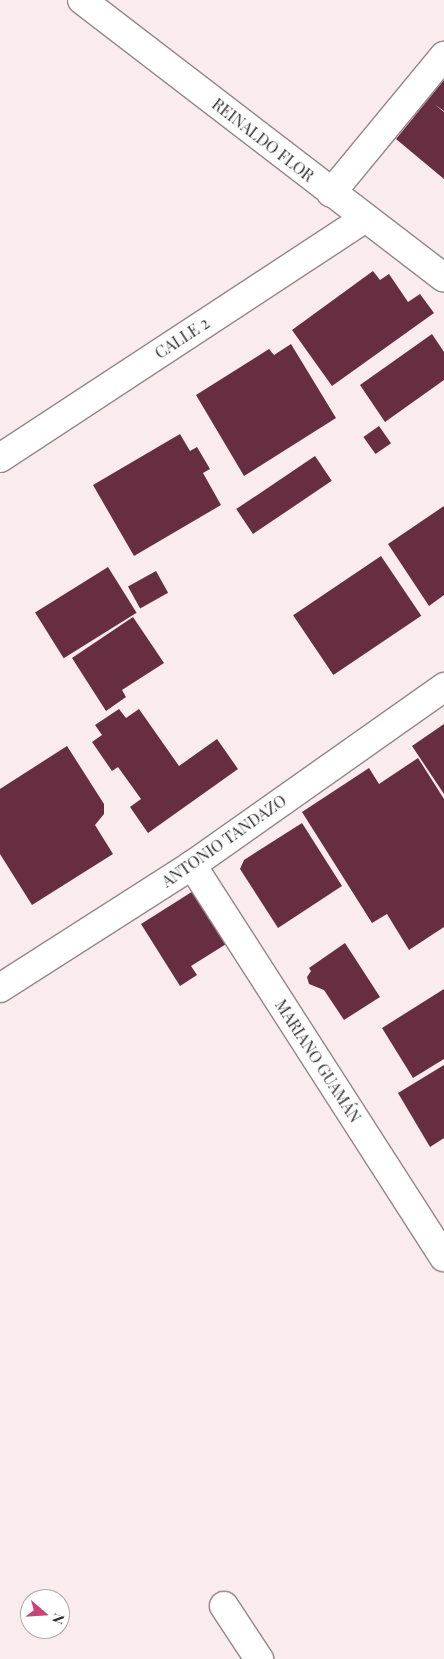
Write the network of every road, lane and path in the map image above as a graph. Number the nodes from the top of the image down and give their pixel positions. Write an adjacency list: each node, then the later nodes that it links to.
1 (82, 0): 3 (street, REINALDO FLOR)
2 (444, 56): 3 (street)
3 (331, 193): 4 (street, REINALDO FLOR)
4 (365, 218): 5 (street, REINALDO FLOR); 6 (street, CALLE 2)
5 (444, 278)
6 (0, 458)
7 (444, 687): 8 (street, ANTONIO TANDAZO)
8 (192, 865): 9 (street, ANTONIO TANDAZO); 10 (street, MARIANO GUAMÁN)
9 (0, 988)
10 (444, 1257)
11 (224, 1606): 12 (street)
12 (258, 1659)

